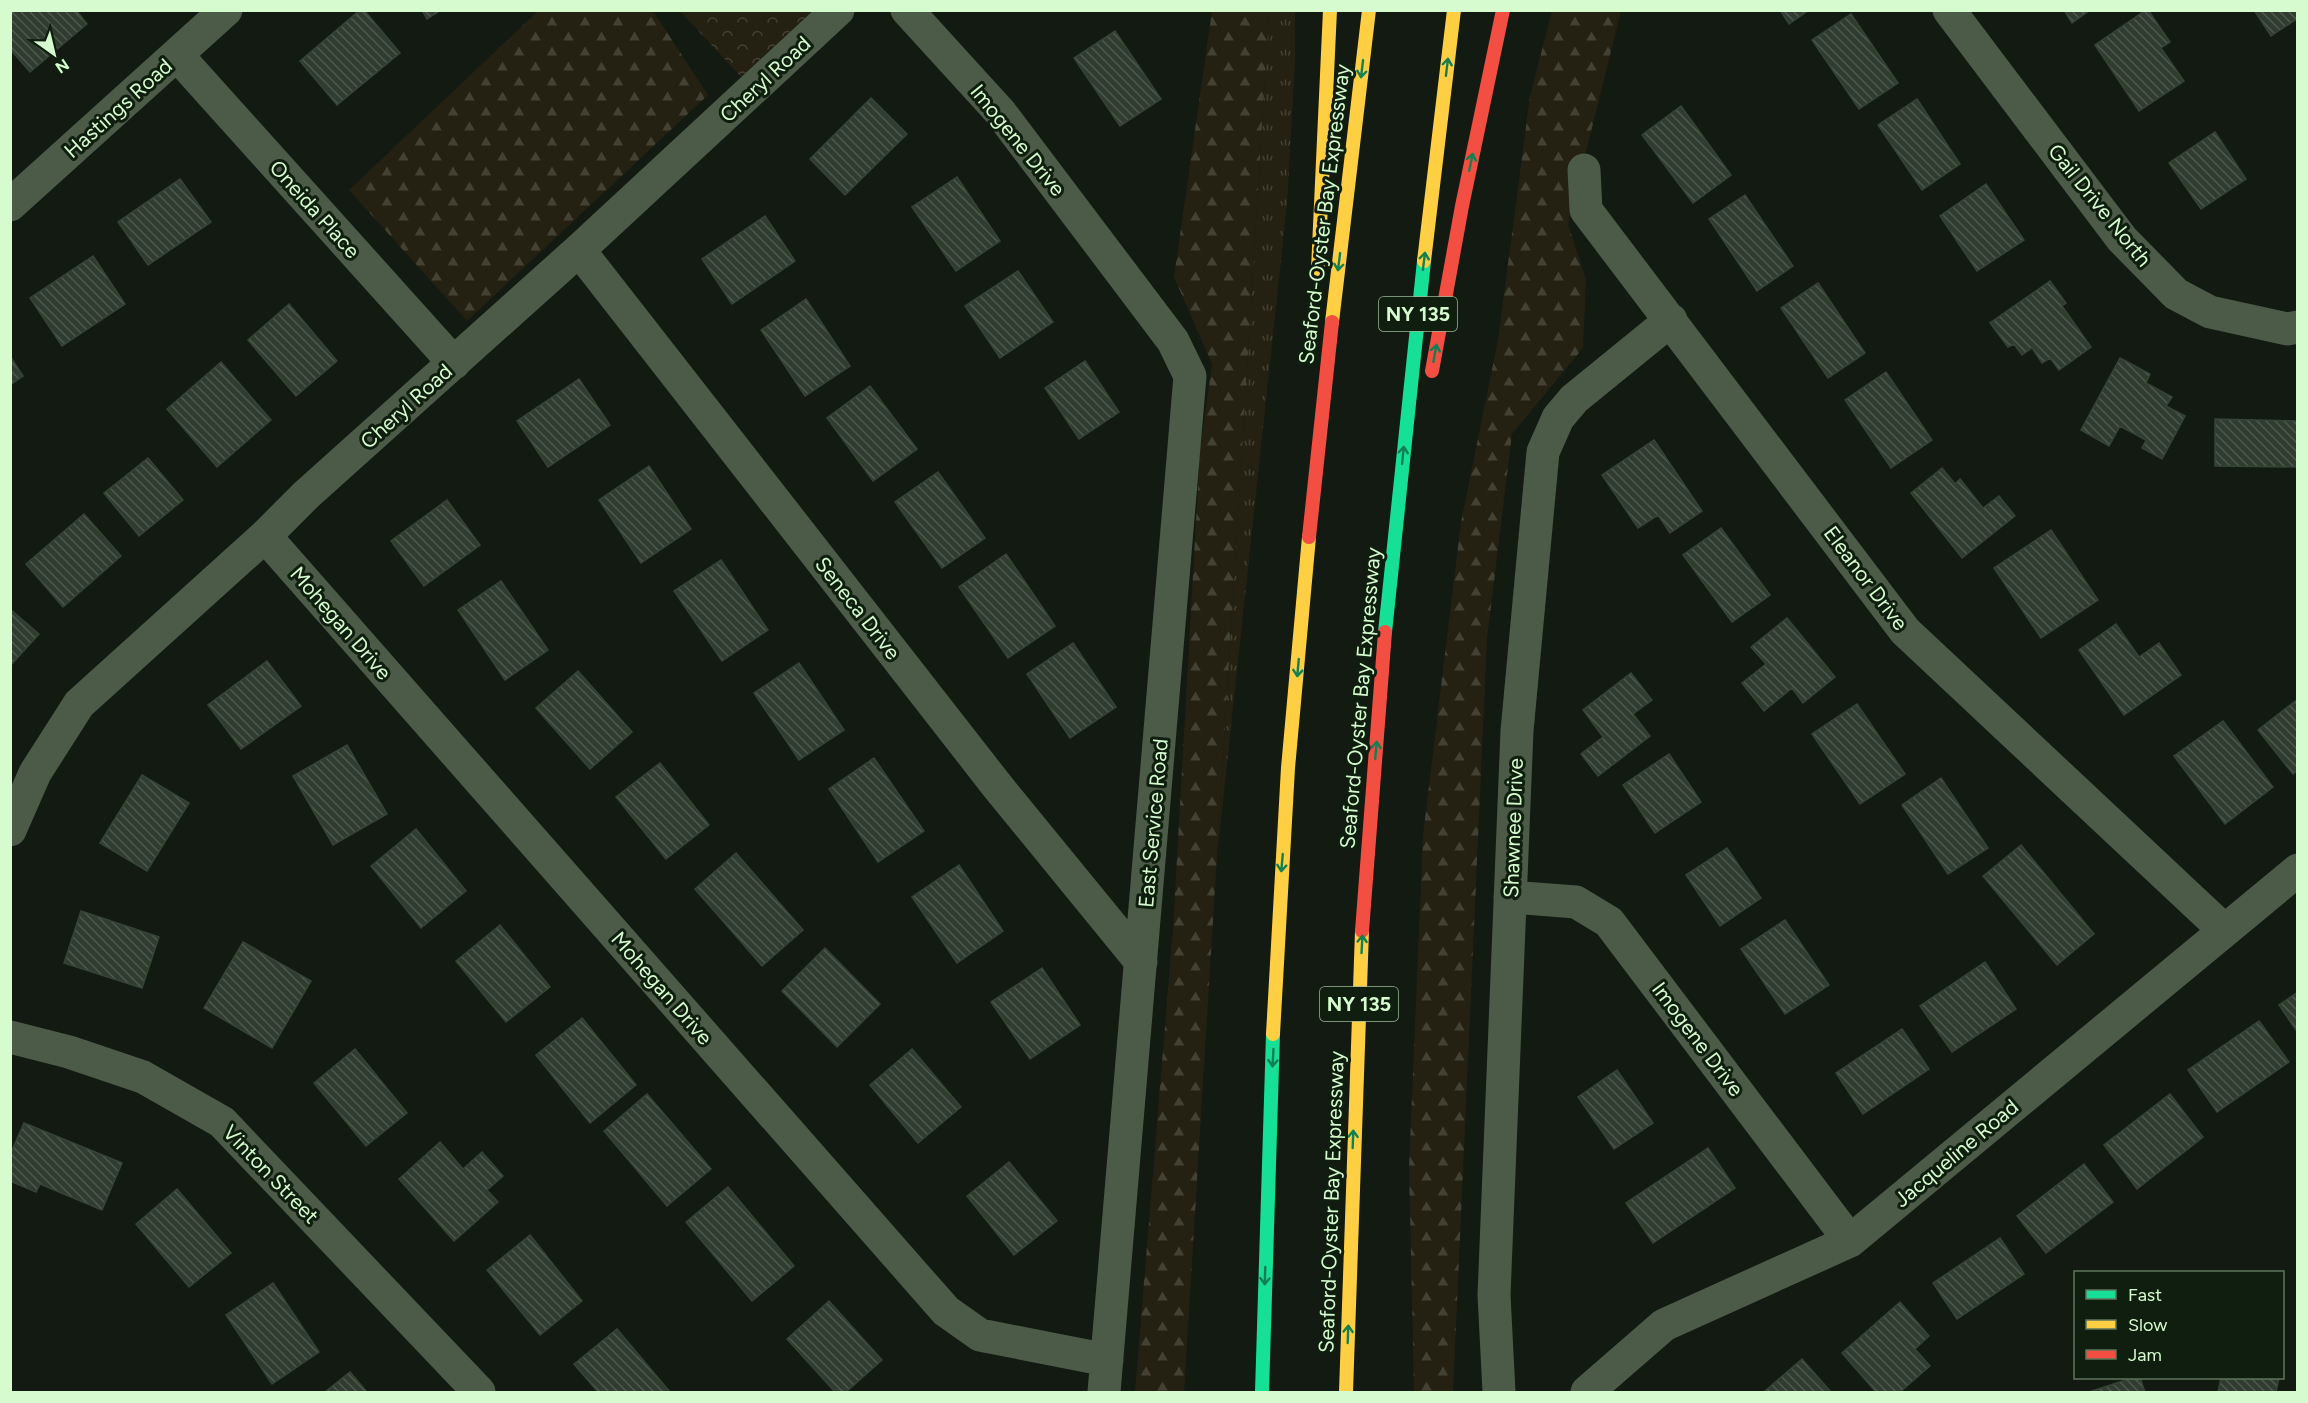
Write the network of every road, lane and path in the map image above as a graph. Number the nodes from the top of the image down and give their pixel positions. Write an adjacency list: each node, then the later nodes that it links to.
1 (226, 10): 9 (street, Hastings Road)
2 (838, 10): 12 (street, Cheryl Road)
3 (907, 10): 13 (street, Imogene Drive)
4 (1330, 10): 14 (highway)
5 (1369, 10): 22 (highway, Seaford-Oyster Bay Expressway, one-way to 22)
6 (1454, 10): 23 (highway, Seaford-Oyster Bay Expressway / NY 135, one-way to 6)
7 (1503, 10): 19 (highway, one-way to 7)
8 (1949, 10): 16 (street, Gail Drive North)
9 (177, 55): 11 (street, Hastings Road); 17 (street, Oneida Place)
10 (1584, 170): 15 (street, Eleanor Drive)
11 (10, 205)
12 (579, 250): 17 (street, Cheryl Road); 28 (street, Seneca Drive)
13 (1123, 274): 28 (street, East Service Road)
14 (1318, 281)
15 (1671, 320): 26 (street, Shawnee Drive); 27 (street, Eleanor Drive)
16 (2298, 327)
17 (454, 363): 21 (street, Cheryl Road)
18 (1314, 363): 22 (highway)
19 (1430, 382)
20 (1419, 441): 23 (highway)
21 (265, 536): 24 (street, Cheryl Road); 33 (street, Mohegan Drive)
22 (1302, 610): 30 (highway, Seaford-Oyster Bay Expressway, one-way to 30)
23 (1386, 617): 37 (highway, Seaford-Oyster Bay Expressway / NY 135, one-way to 23)
24 (10, 830)
25 (2298, 870): 27 (street, Jacqueline Road)
26 (1510, 897): 31 (street, Imogene Drive); 38 (street, Shawnee Drive)
27 (2224, 930): 31 (street, Jacqueline Road)
28 (1141, 962): 33 (street, East Service Road)
29 (10, 1036): 34 (street, Vinton Street)
30 (1269, 1134): 32 (highway); 36 (highway, Seaford-Oyster Bay Expressway, one-way to 36)
31 (1850, 1241): 39 (street, Jacqueline Road)
32 (1251, 1285)
33 (1107, 1360): 35 (street, East Service Road)
34 (479, 1392)
35 (1104, 1392)
36 (1262, 1392)
37 (1346, 1392)
38 (1499, 1392)
39 (1587, 1392)

